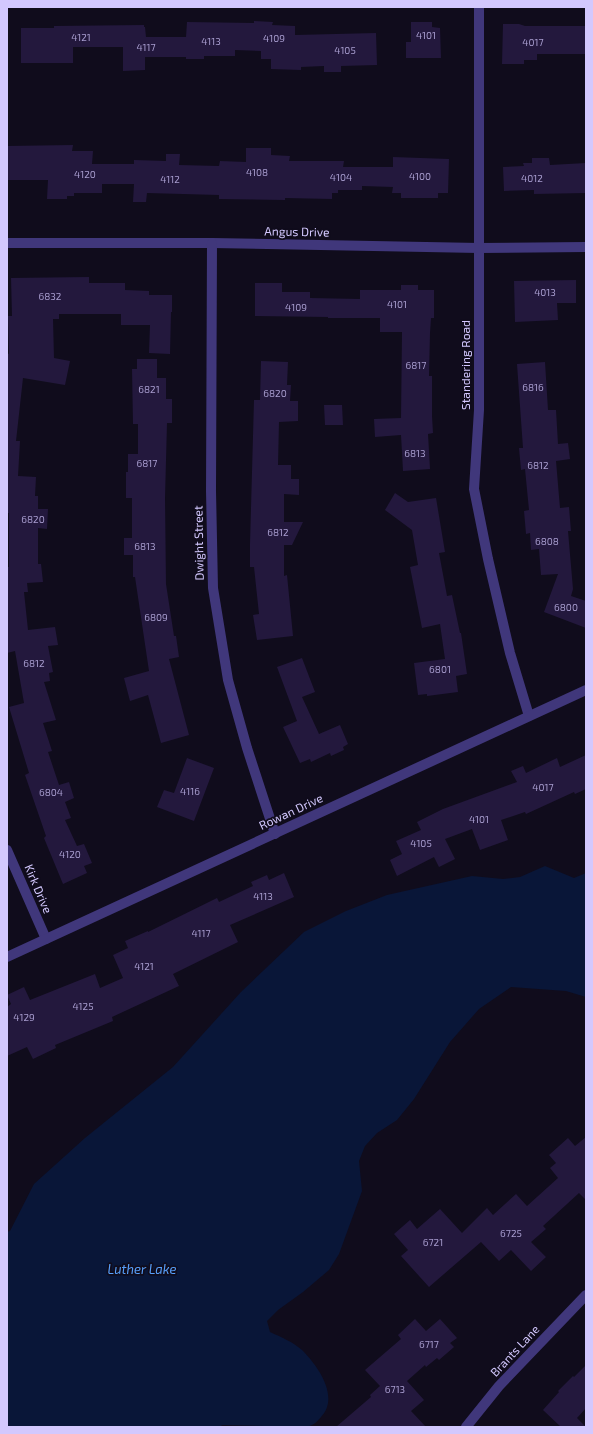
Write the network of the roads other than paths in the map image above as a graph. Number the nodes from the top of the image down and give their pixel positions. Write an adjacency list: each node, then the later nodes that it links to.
1 (479, 7): 5 (street, Standering Road)
2 (7, 243): 3 (street, Angus Drive)
3 (212, 244): 5 (street, Angus Drive); 8 (street, Dwight Street)
4 (586, 247): 5 (street, Angus Drive)
5 (479, 248): 7 (street, Standering Road)
6 (586, 690): 7 (street, Rowan Drive)
7 (530, 716): 8 (street, Rowan Drive)
8 (275, 834): 10 (street, Rowan Drive)
9 (7, 850): 10 (street, Kirk Drive)
10 (46, 939): 11 (street, Rowan Drive)
11 (7, 957)
12 (586, 1295): 13 (street, Brants Lane)
13 (466, 1427)

